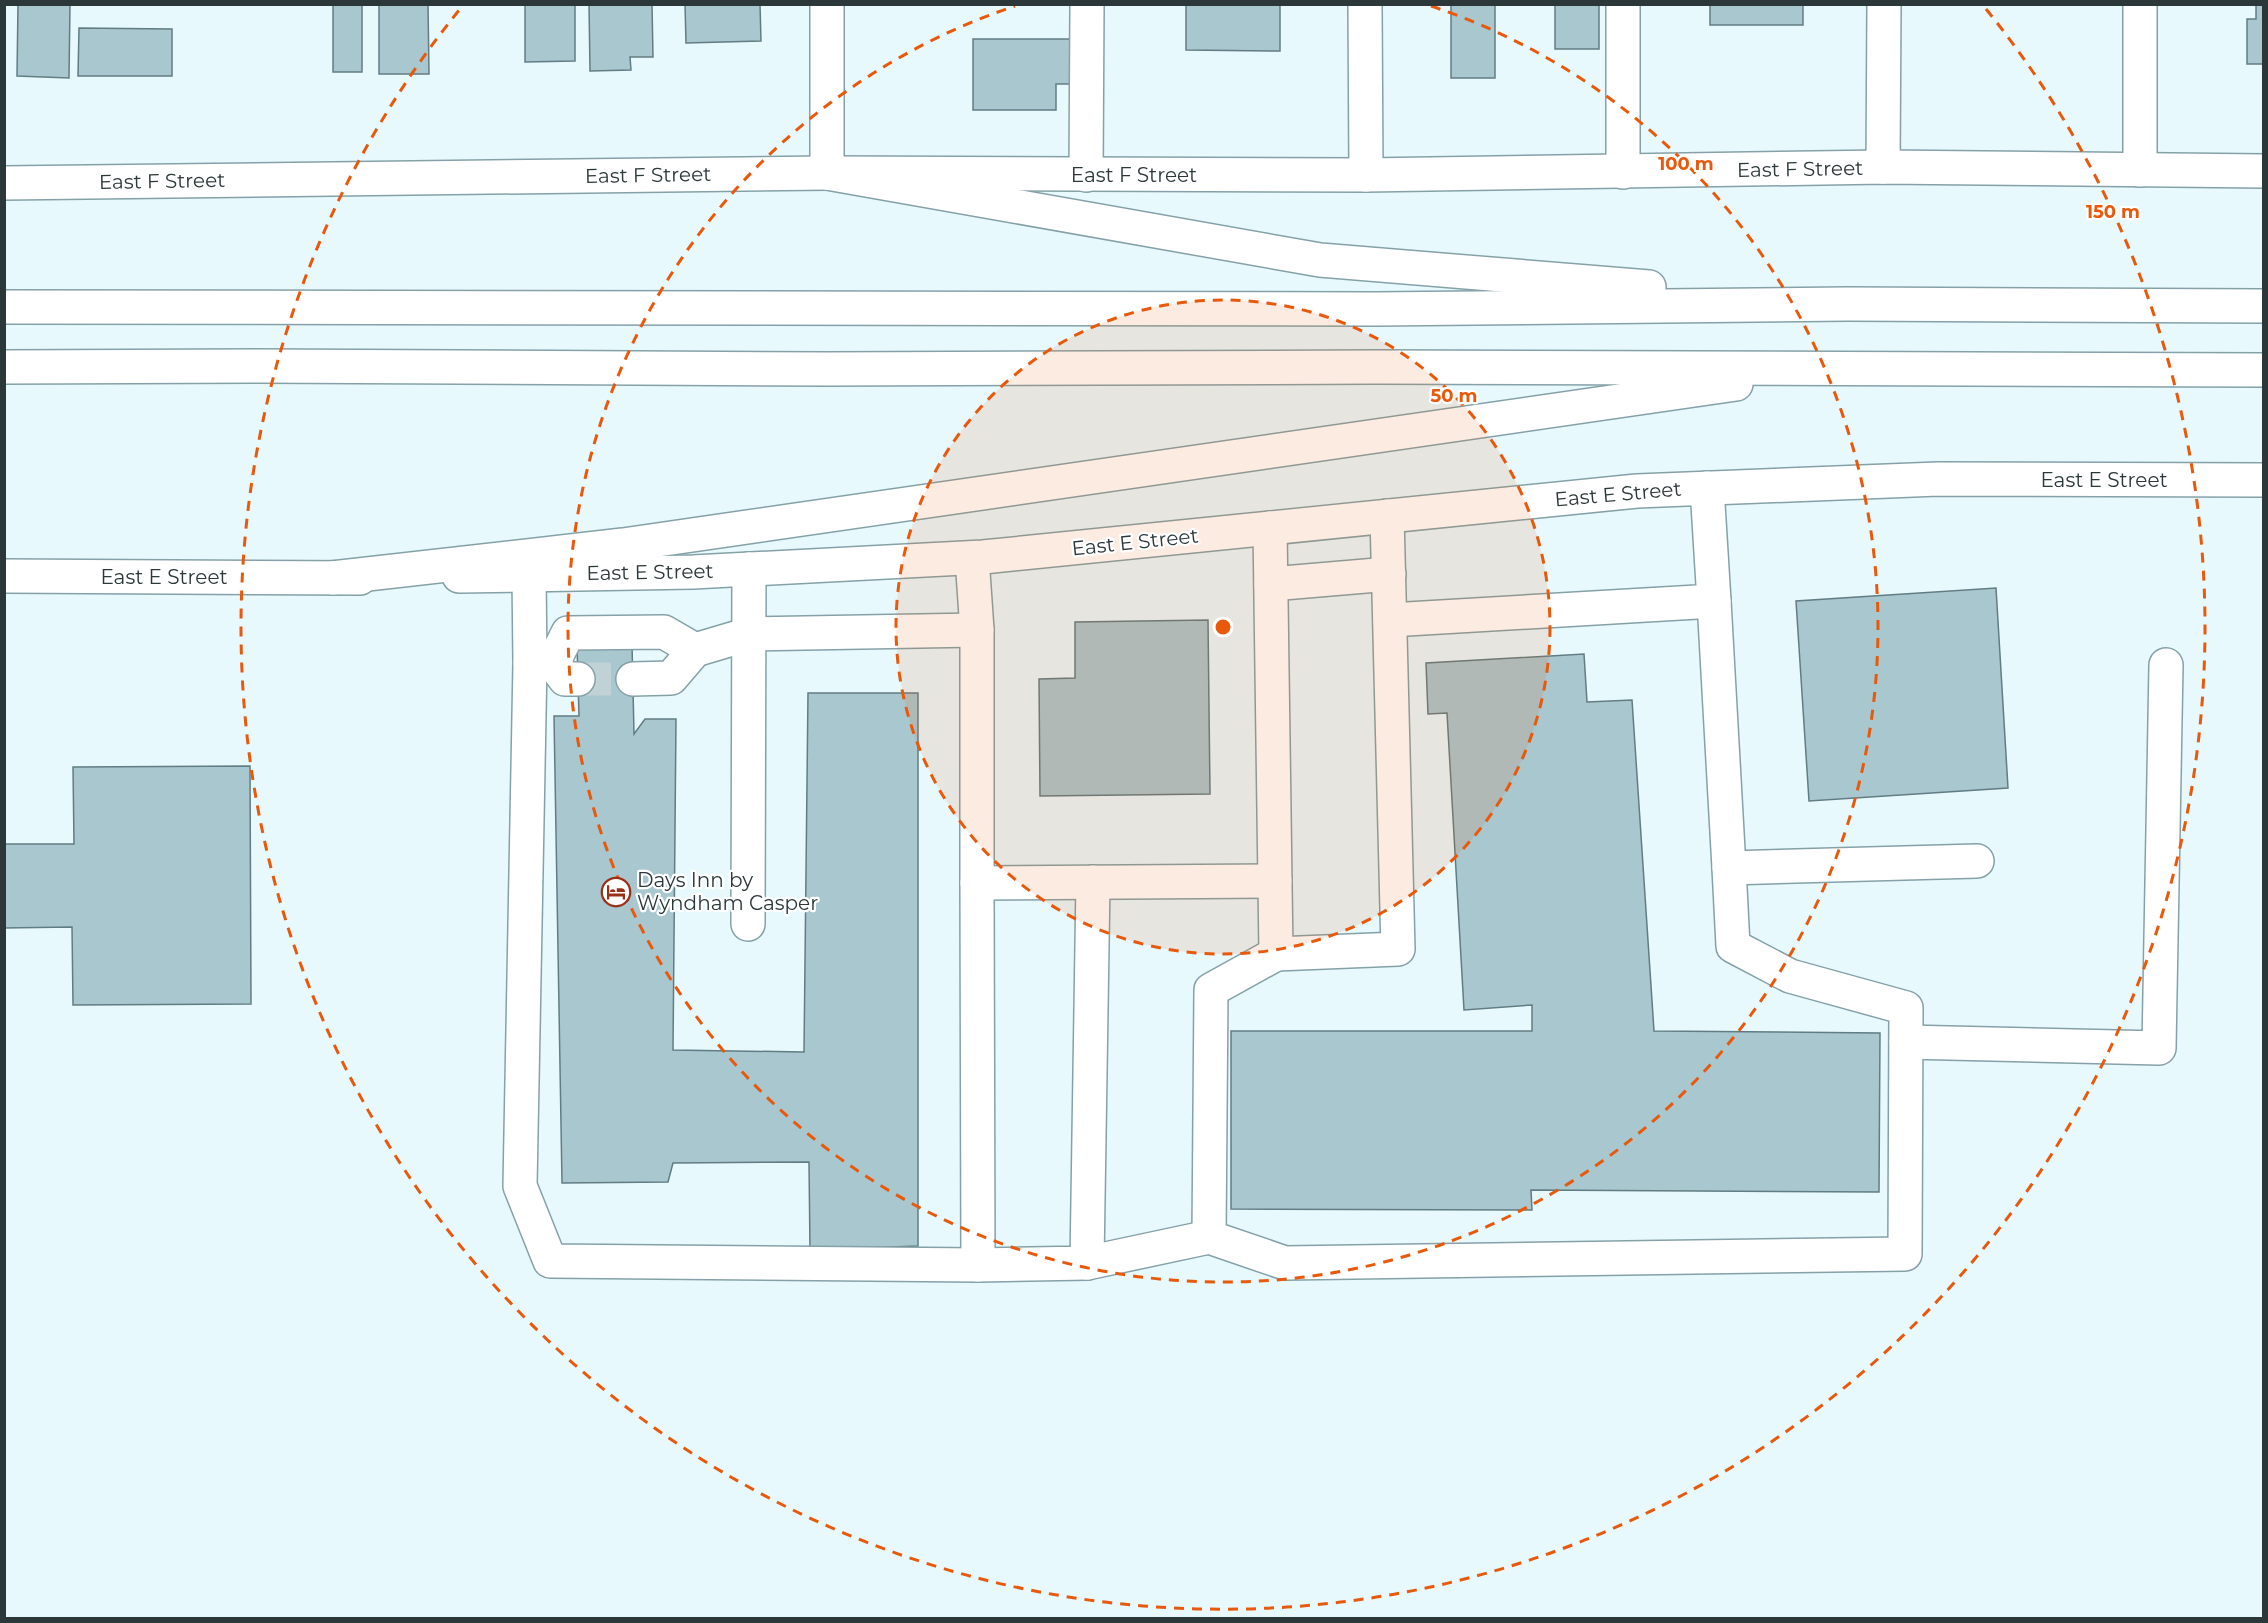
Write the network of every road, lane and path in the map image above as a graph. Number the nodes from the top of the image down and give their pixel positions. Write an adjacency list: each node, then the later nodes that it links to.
1 (827, 4): 11 (main road)
2 (1087, 4): 12 (main road)
3 (1365, 4): 13 (main road)
4 (1623, 4): 10 (main road)
5 (1884, 4): 7 (main road)
6 (2140, 4): 8 (main road)
7 (1883, 167): 8 (main road, East F Street); 10 (main road, East F Street)
8 (2140, 170): 9 (main road, East F Street)
9 (2264, 171)
10 (1623, 172): 13 (main road, East F Street)
11 (827, 173): 12 (main road, East F Street); 14 (main road, East F Street); 15 (main road)
12 (1086, 174): 13 (main road, East F Street)
13 (1366, 175)
14 (4, 183)
15 (1848, 304): 16 (main road); 17 (main road)
16 (2264, 306)
17 (4, 307)
18 (4, 367): 19 (main road)
19 (1851, 367): 20 (main road); 30 (main road)
20 (2264, 370)
21 (2264, 480): 22 (main road, East E Street)
22 (1707, 488): 23 (main road, East E Street); 32 (main road)
23 (1387, 516): 24 (main road, East E Street); 27 (main road)
24 (1270, 528): 25 (main road, East E Street); 31 (main road)
25 (972, 558): 26 (main road, East E Street); 34 (main road)
26 (749, 570): 28 (main road, East E Street); 35 (main road)
27 (1389, 574): 31 (main road); 33 (main road)
28 (529, 575): 30 (main road, East E Street); 38 (main road)
29 (4, 576): 30 (main road, East E Street)
30 (332, 578)
31 (1270, 584): 42 (main road)
32 (1714, 602): 33 (main road); 41 (main road)
33 (1390, 620): 46 (main road)
34 (977, 630): 35 (main road); 44 (main road)
35 (749, 634): 36 (main road); 45 (main road)
36 (695, 650): 38 (main road); 39 (main road)
37 (2166, 665): 47 (main road)
38 (554, 668): 50 (main road)
39 (633, 679)
40 (1977, 861): 41 (main road)
41 (1729, 868): 47 (main road)
42 (1275, 881): 43 (main road); 46 (main road)
43 (1093, 882): 44 (main road); 49 (main road)
44 (977, 883): 50 (main road)
45 (748, 924)
46 (1276, 954): 48 (main road)
47 (1906, 1042): 48 (main road)
48 (1209, 1237): 49 (main road)
49 (1088, 1263): 50 (main road)
50 (978, 1265)

